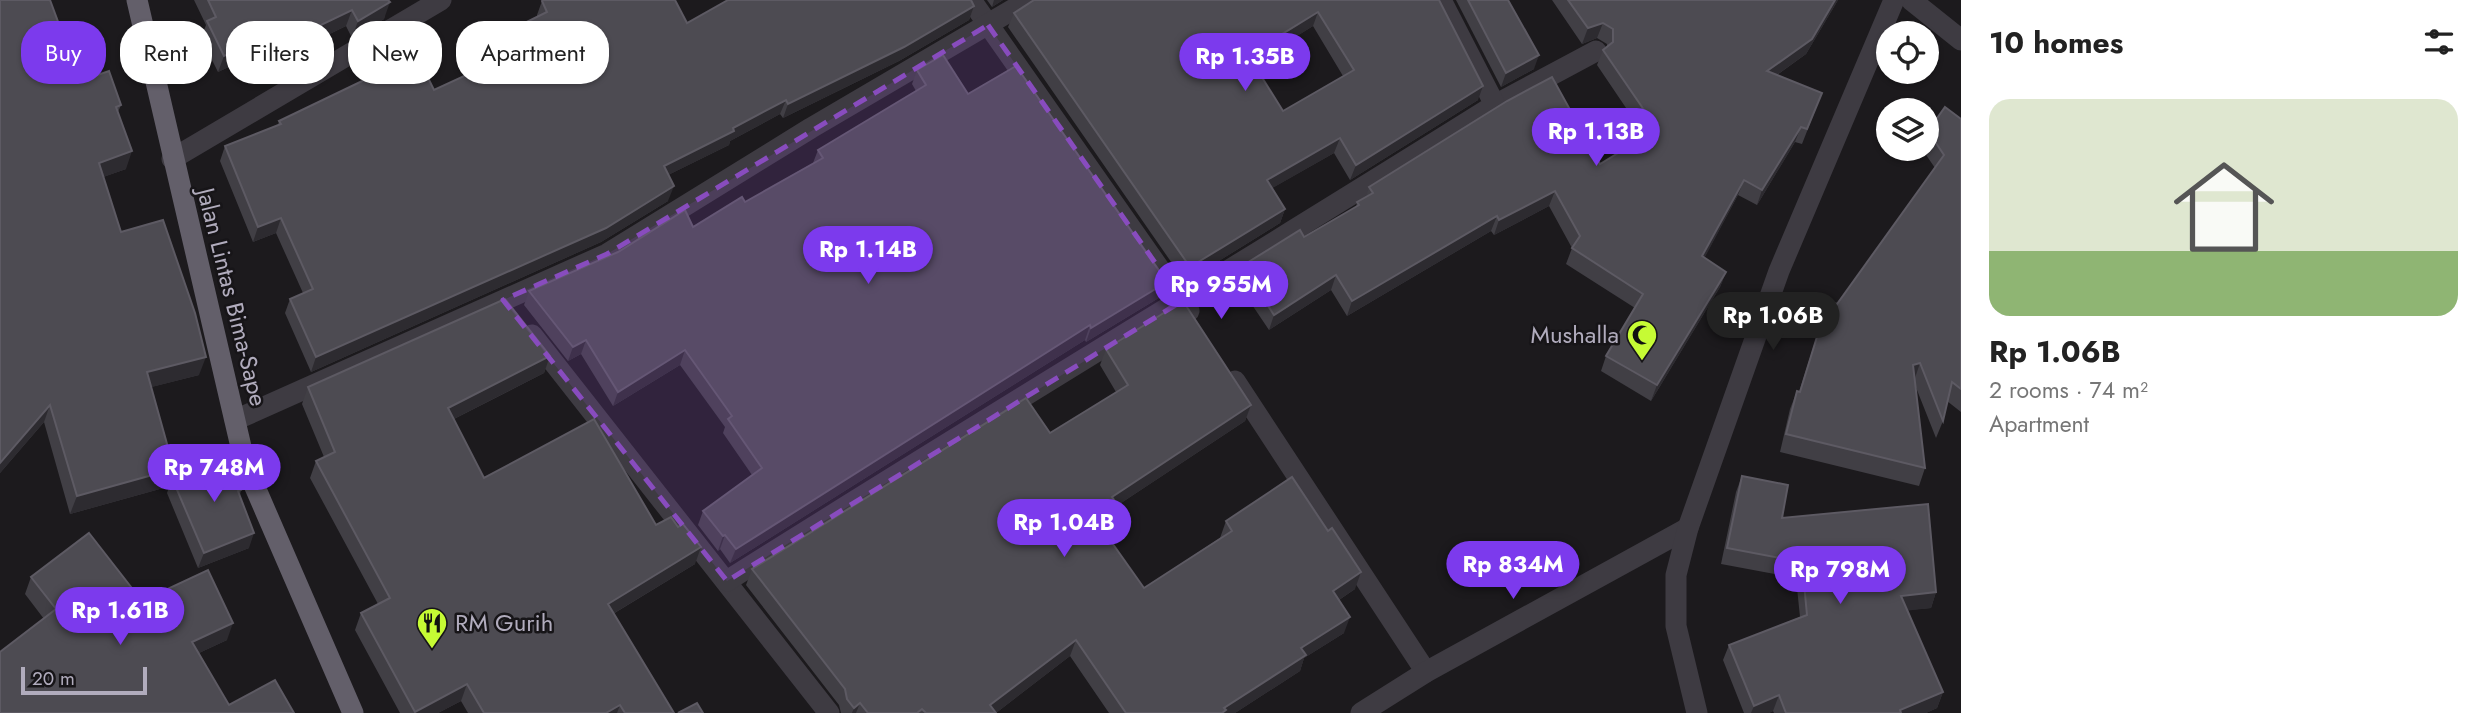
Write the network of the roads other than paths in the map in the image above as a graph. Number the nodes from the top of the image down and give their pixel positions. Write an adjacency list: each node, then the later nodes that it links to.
1 (137, 0): 12 (highway, Jalan Lintas Bima-Sape)
2 (440, 0): 12 (street)
3 (971, 0): 8 (street)
4 (1029, 0): 8 (street)
5 (1441, 0): 11 (street)
6 (1894, 0): 18 (street)
7 (1911, 0): 9 (street)
8 (988, 25): 13 (street); 14 (street)
9 (1961, 40)
10 (1596, 51): 11 (street)
11 (1495, 105): 14 (street)
12 (172, 159): 17 (highway, Jalan Lintas Bima-Sape)
13 (503, 300): 17 (street); 19 (street)
14 (1182, 300): 15 (street); 19 (street)
15 (1198, 324)
16 (1220, 359): 20 (street)
17 (235, 420): 21 (highway, Jalan Lintas Bima-Sape)
18 (1688, 528): 20 (street); 24 (street)
19 (727, 581): 22 (street)
20 (1426, 672): 23 (street)
21 (353, 713)
22 (829, 713)
23 (1361, 713)
24 (1696, 713)

